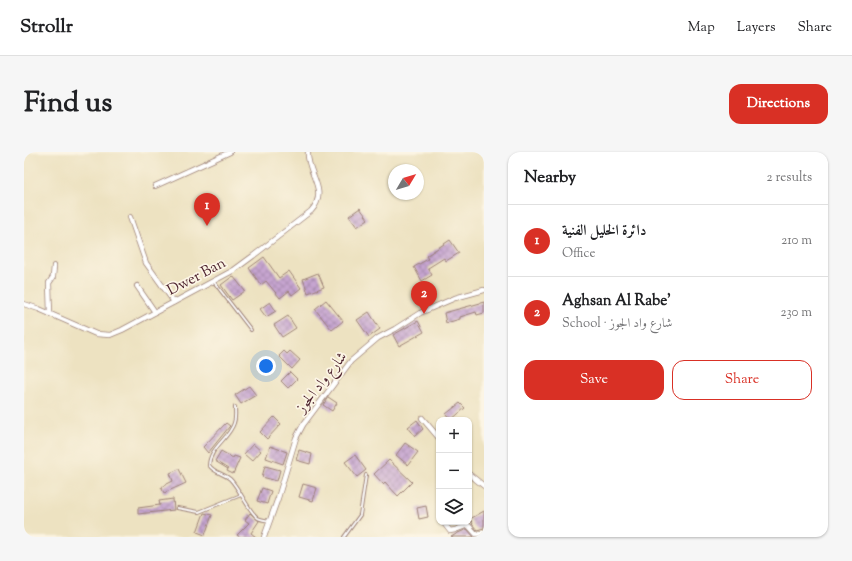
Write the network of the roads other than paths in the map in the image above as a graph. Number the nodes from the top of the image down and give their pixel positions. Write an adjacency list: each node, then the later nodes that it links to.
1 (230, 152): 3 (street)
2 (308, 152): 7 (street, Dwer Ban)
3 (218, 154): 4 (street)
4 (155, 186)
5 (130, 217): 10 (street)
6 (54, 266): 13 (street)
7 (214, 281): 10 (street, Dwer Ban); 14 (lane)
8 (137, 286): 12 (street)
9 (484, 290): 23 (street, شارع واد الجوز)
10 (174, 302): 12 (street, Dwer Ban)
11 (24, 304): 13 (street, Dwer Ban)
12 (155, 312): 13 (street, Dwer Ban)
13 (50, 314)
14 (252, 330)
15 (235, 407): 21 (lane)
16 (422, 418): 17 (street)
17 (436, 434)
18 (366, 475): 29 (lane)
19 (472, 476): 20 (street)
20 (484, 486)
21 (242, 495): 22 (lane); 23 (lane)
22 (177, 508)
23 (270, 521): 28 (street, شارع واد الجوز)
24 (445, 525): 26 (street)
25 (468, 525): 27 (street)
26 (468, 525)
27 (484, 533)
28 (264, 537)
29 (344, 537)

